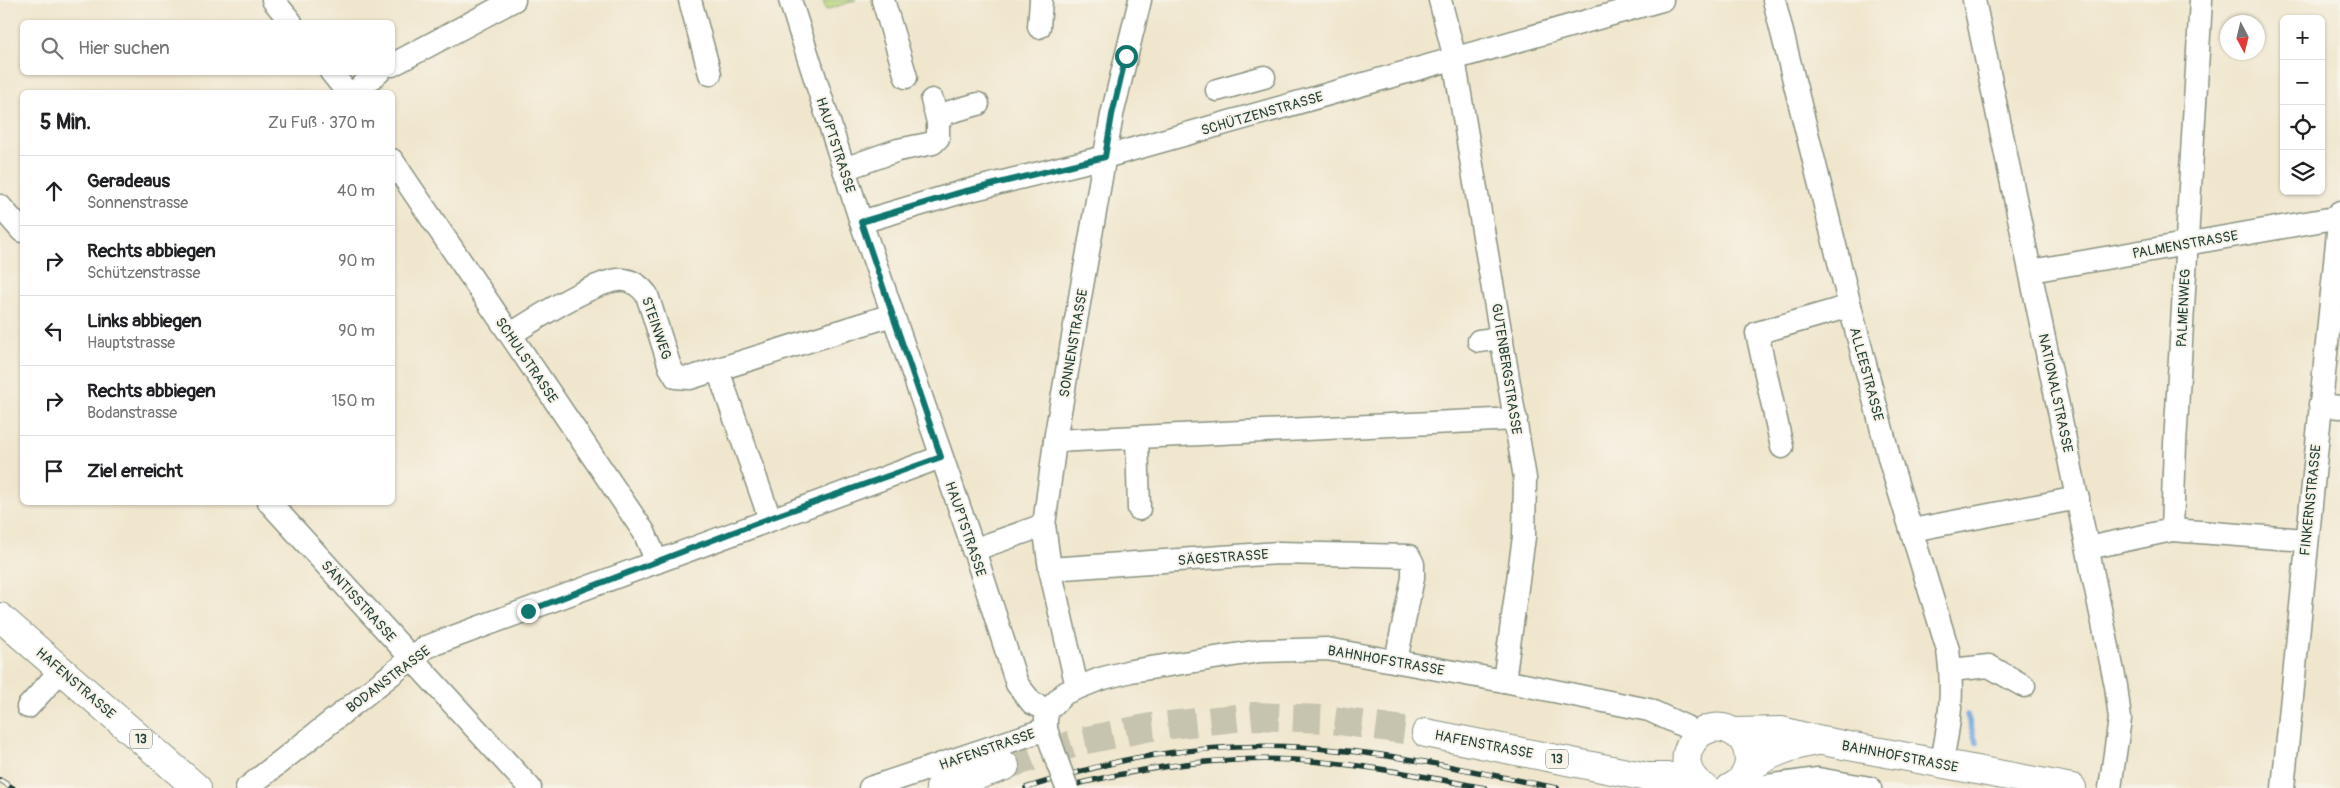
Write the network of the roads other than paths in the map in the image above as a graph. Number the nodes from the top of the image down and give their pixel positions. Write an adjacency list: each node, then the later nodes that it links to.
1 (273, 0): 13 (street)
2 (514, 0): 16 (street)
3 (690, 0): 17 (street)
4 (790, 0): 30 (street, HAUPTSTRASSE)
5 (883, 0): 20 (street)
6 (1041, 0): 14 (street)
7 (1140, 0): 28 (street, SONNENSTRASSE)
8 (1440, 0): 15 (street, GUTENBERGSTRASSE)
9 (1662, 0): 15 (street, SCHÜTZENSTRASSE)
10 (1774, 0): 38 (street, ALLEESTRASSE)
11 (1974, 0): 37 (street, NATIONALSTRASSE)
12 (2201, 0): 36 (street, PALMENWEG)
13 (289, 20)
14 (1039, 27)
15 (1454, 59): 26 (street, SCHÜTZENSTRASSE); 41 (street, GUTENBERGSTRASSE)
16 (395, 62)
17 (710, 74)
18 (333, 75): 21 (street)
19 (375, 75): 22 (street)
20 (906, 77)
21 (345, 90)
22 (356, 90)
23 (1217, 90): 26 (street)
24 (932, 100): 27 (street)
25 (978, 104): 27 (street)
26 (1273, 110): 28 (street, SCHÜTZENSTRASSE)
27 (938, 122): 30 (street)
28 (1105, 157): 34 (street, SCHÜTZENSTRASSE); 47 (street, SONNENSTRASSE)
29 (395, 165): 40 (street, SCHULSTRASSE)
30 (844, 169): 34 (street, HAUPTSTRASSE)
31 (0, 206): 35 (street)
32 (2340, 212): 33 (street, FINKERNSTRASSE)
33 (2340, 217): 36 (street, PALMENSTRASSE); 44 (street, FINKERNSTRASSE)
34 (861, 222): 39 (street, HAUPTSTRASSE)
35 (20, 229)
36 (2187, 243): 37 (street, PALMENSTRASSE); 56 (street, PALMENWEG)
37 (2031, 271): 50 (street, NATIONALSTRASSE)
38 (1850, 306): 48 (street); 55 (street, ALLEESTRASSE)
39 (892, 315): 43 (street, STEINWEG); 49 (street, HAUPTSTRASSE)
40 (511, 334): 43 (street, STEINWEG); 60 (street, SCHULSTRASSE)
41 (1502, 338): 42 (street); 45 (street, GUTENBERGSTRASSE)
42 (1479, 341)
43 (718, 370): 53 (street)
44 (2330, 406): 57 (street, FINKERNSTRASSE)
45 (1516, 419): 46 (street); 67 (street, GUTENBERGSTRASSE)
46 (1137, 437): 47 (street); 52 (street)
47 (1055, 441): 54 (street, SONNENSTRASSE)
48 (1782, 447)
49 (941, 457): 53 (street, BODANSTRASSE); 59 (street, HAUPTSTRASSE)
50 (2078, 498): 55 (street); 58 (street, NATIONALSTRASSE)
51 (272, 505): 63 (street, SÄNTISSTRASSE)
52 (1139, 509)
53 (770, 518): 60 (street, BODANSTRASSE)
54 (1044, 526): 59 (street); 61 (street, SONNENSTRASSE)
55 (1912, 530): 66 (street, ALLEESTRASSE)
56 (2172, 530): 57 (street); 58 (street)
57 (2306, 540): 90 (street, FINKERNSTRASSE)
58 (2088, 548): 89 (street, NATIONALSTRASSE)
59 (974, 550): 71 (street, HAUPTSTRASSE)
60 (657, 562): 63 (street, BODANSTRASSE)
61 (1050, 569): 64 (street, SÄGESTRASSE); 69 (street, SONNENSTRASSE)
62 (0, 617): 65 (main road, HAFENSTRASSE / 13)
63 (411, 658): 82 (street, BODANSTRASSE); 83 (street, SÄNTISSTRASSE)
64 (1396, 660): 67 (street, BAHNHOFSTRASSE); 69 (street, BAHNHOFSTRASSE)
65 (61, 670): 70 (street); 81 (main road, HAFENSTRASSE / 13)
66 (1951, 670): 68 (street); 76 (street, ALLEESTRASSE)
67 (1504, 681): 74 (street, BAHNHOFSTRASSE)
68 (2024, 686)
69 (1077, 687): 71 (street, BAHNHOFSTRASSE)
70 (28, 707)
71 (1047, 720): 84 (street, HAFENSTRASSE); 86 (street, bridge)
72 (1734, 732): 74 (main road, BAHNHOFSTRASSE); 75 (main road, BAHNHOFSTRASSE); 79 (main road)
73 (1426, 733): 78 (main road, HAFENSTRASSE / 13)
74 (1697, 736): 78 (main road)
75 (1817, 740): 76 (main road, BAHNHOFSTRASSE); 79 (main road, BAHNHOFSTRASSE)
76 (1943, 756): 80 (main road, BAHNHOFSTRASSE)
77 (1004, 766): 85 (main road, HAFENSTRASSE)
78 (1697, 780)
79 (1737, 781): 87 (street)
80 (2002, 782): 88 (main road, BAHNHOFSTRASSE)
81 (197, 788)
82 (248, 788)
83 (530, 788)
84 (870, 788)
85 (940, 788)
86 (1067, 788)
87 (1870, 788)
88 (2072, 788)
89 (2110, 788)
90 (2283, 788)

